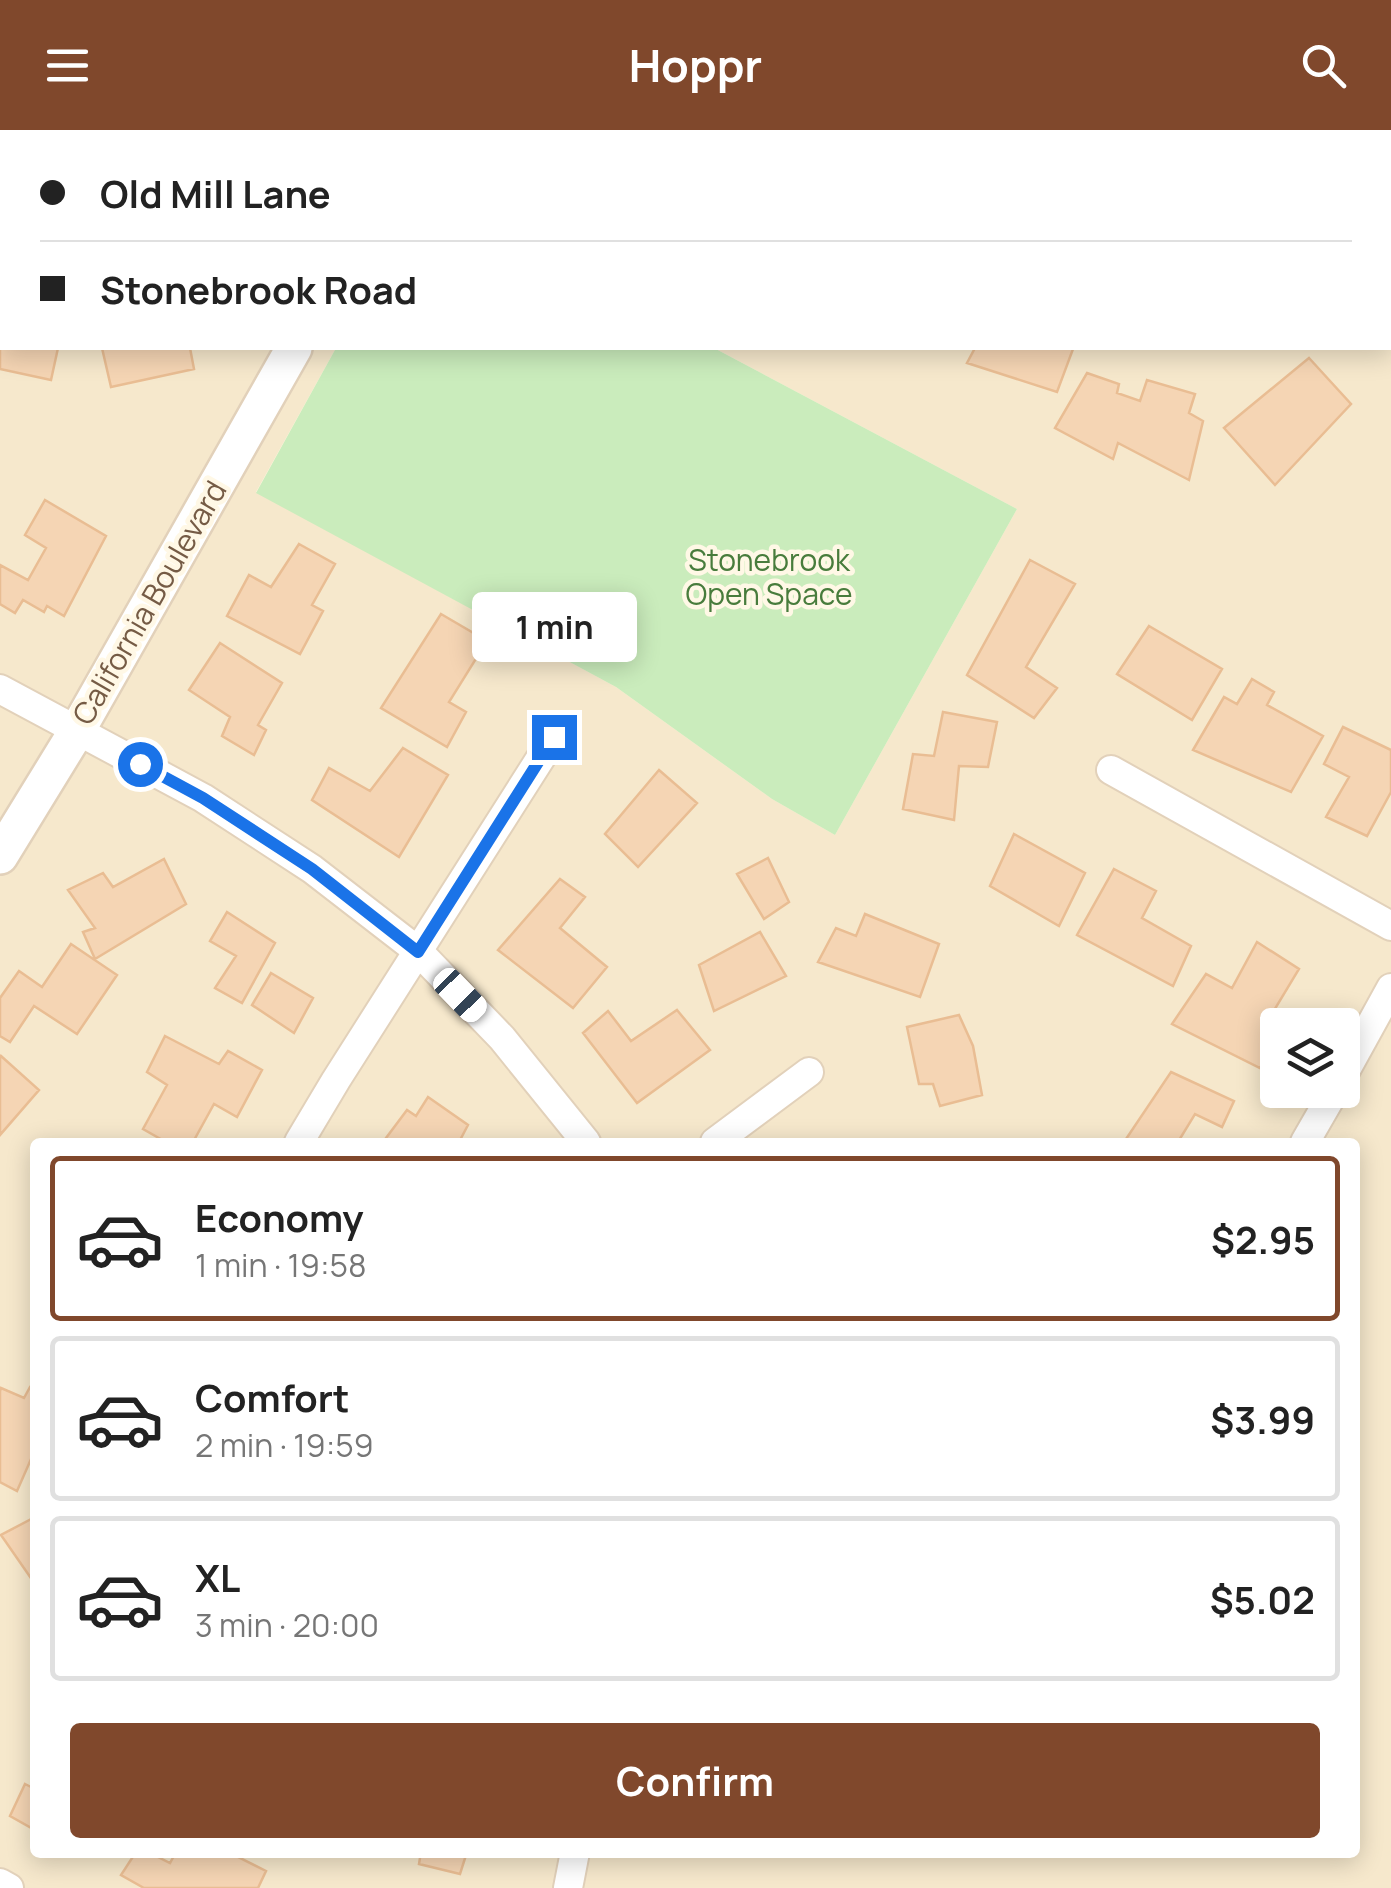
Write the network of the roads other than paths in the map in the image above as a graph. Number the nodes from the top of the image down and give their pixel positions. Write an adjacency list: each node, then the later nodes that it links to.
1 (293, 350): 3 (street, California Boulevard)
2 (0, 688): 3 (street)
3 (78, 730): 6 (street, California Boulevard); 8 (street)
4 (554, 737): 8 (street)
5 (1111, 770): 7 (street)
6 (0, 856)
7 (1391, 926)
8 (418, 952): 13 (street); 14 (street)
9 (1391, 988): 10 (street)
10 (1360, 1044)
11 (809, 1072): 15 (street)
12 (1325, 1108): 16 (street)
13 (302, 1138)
14 (583, 1138)
15 (720, 1138)
16 (1307, 1138)
17 (573, 1858): 20 (street)
18 (0, 1883): 19 (street)
19 (10, 1888)
20 (568, 1888)

